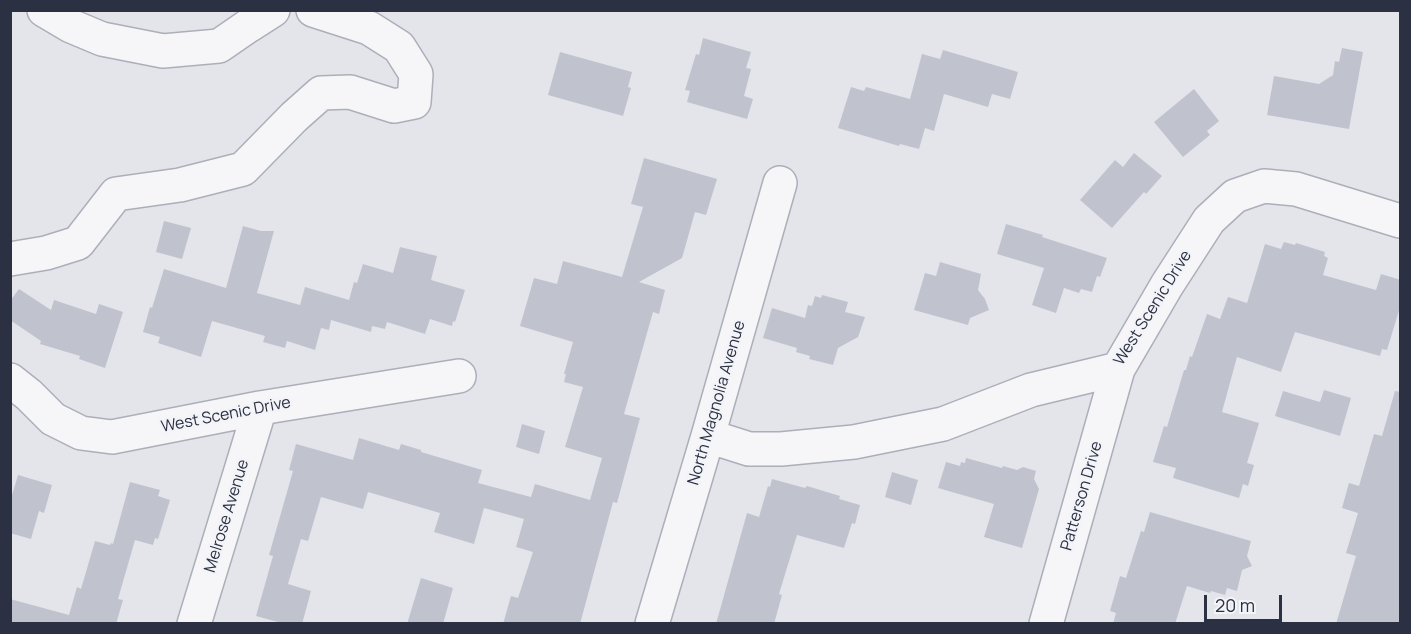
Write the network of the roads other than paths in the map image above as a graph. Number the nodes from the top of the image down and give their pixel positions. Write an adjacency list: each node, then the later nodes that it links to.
1 (44, 10): 2 (street)
2 (273, 10)
3 (313, 10): 6 (street)
4 (780, 183): 11 (street, North Magnolia Avenue)
5 (1401, 221): 7 (street, West Scenic Drive)
6 (10, 259)
7 (1118, 369): 11 (street, West Scenic Drive); 14 (street, Patterson Drive)
8 (459, 376): 10 (street, West Scenic Drive)
9 (10, 380): 10 (street, West Scenic Drive)
10 (260, 408): 12 (street, Melrose Avenue)
11 (708, 436): 13 (street, North Magnolia Avenue)
12 (194, 624)
13 (652, 624)
14 (1046, 624)

